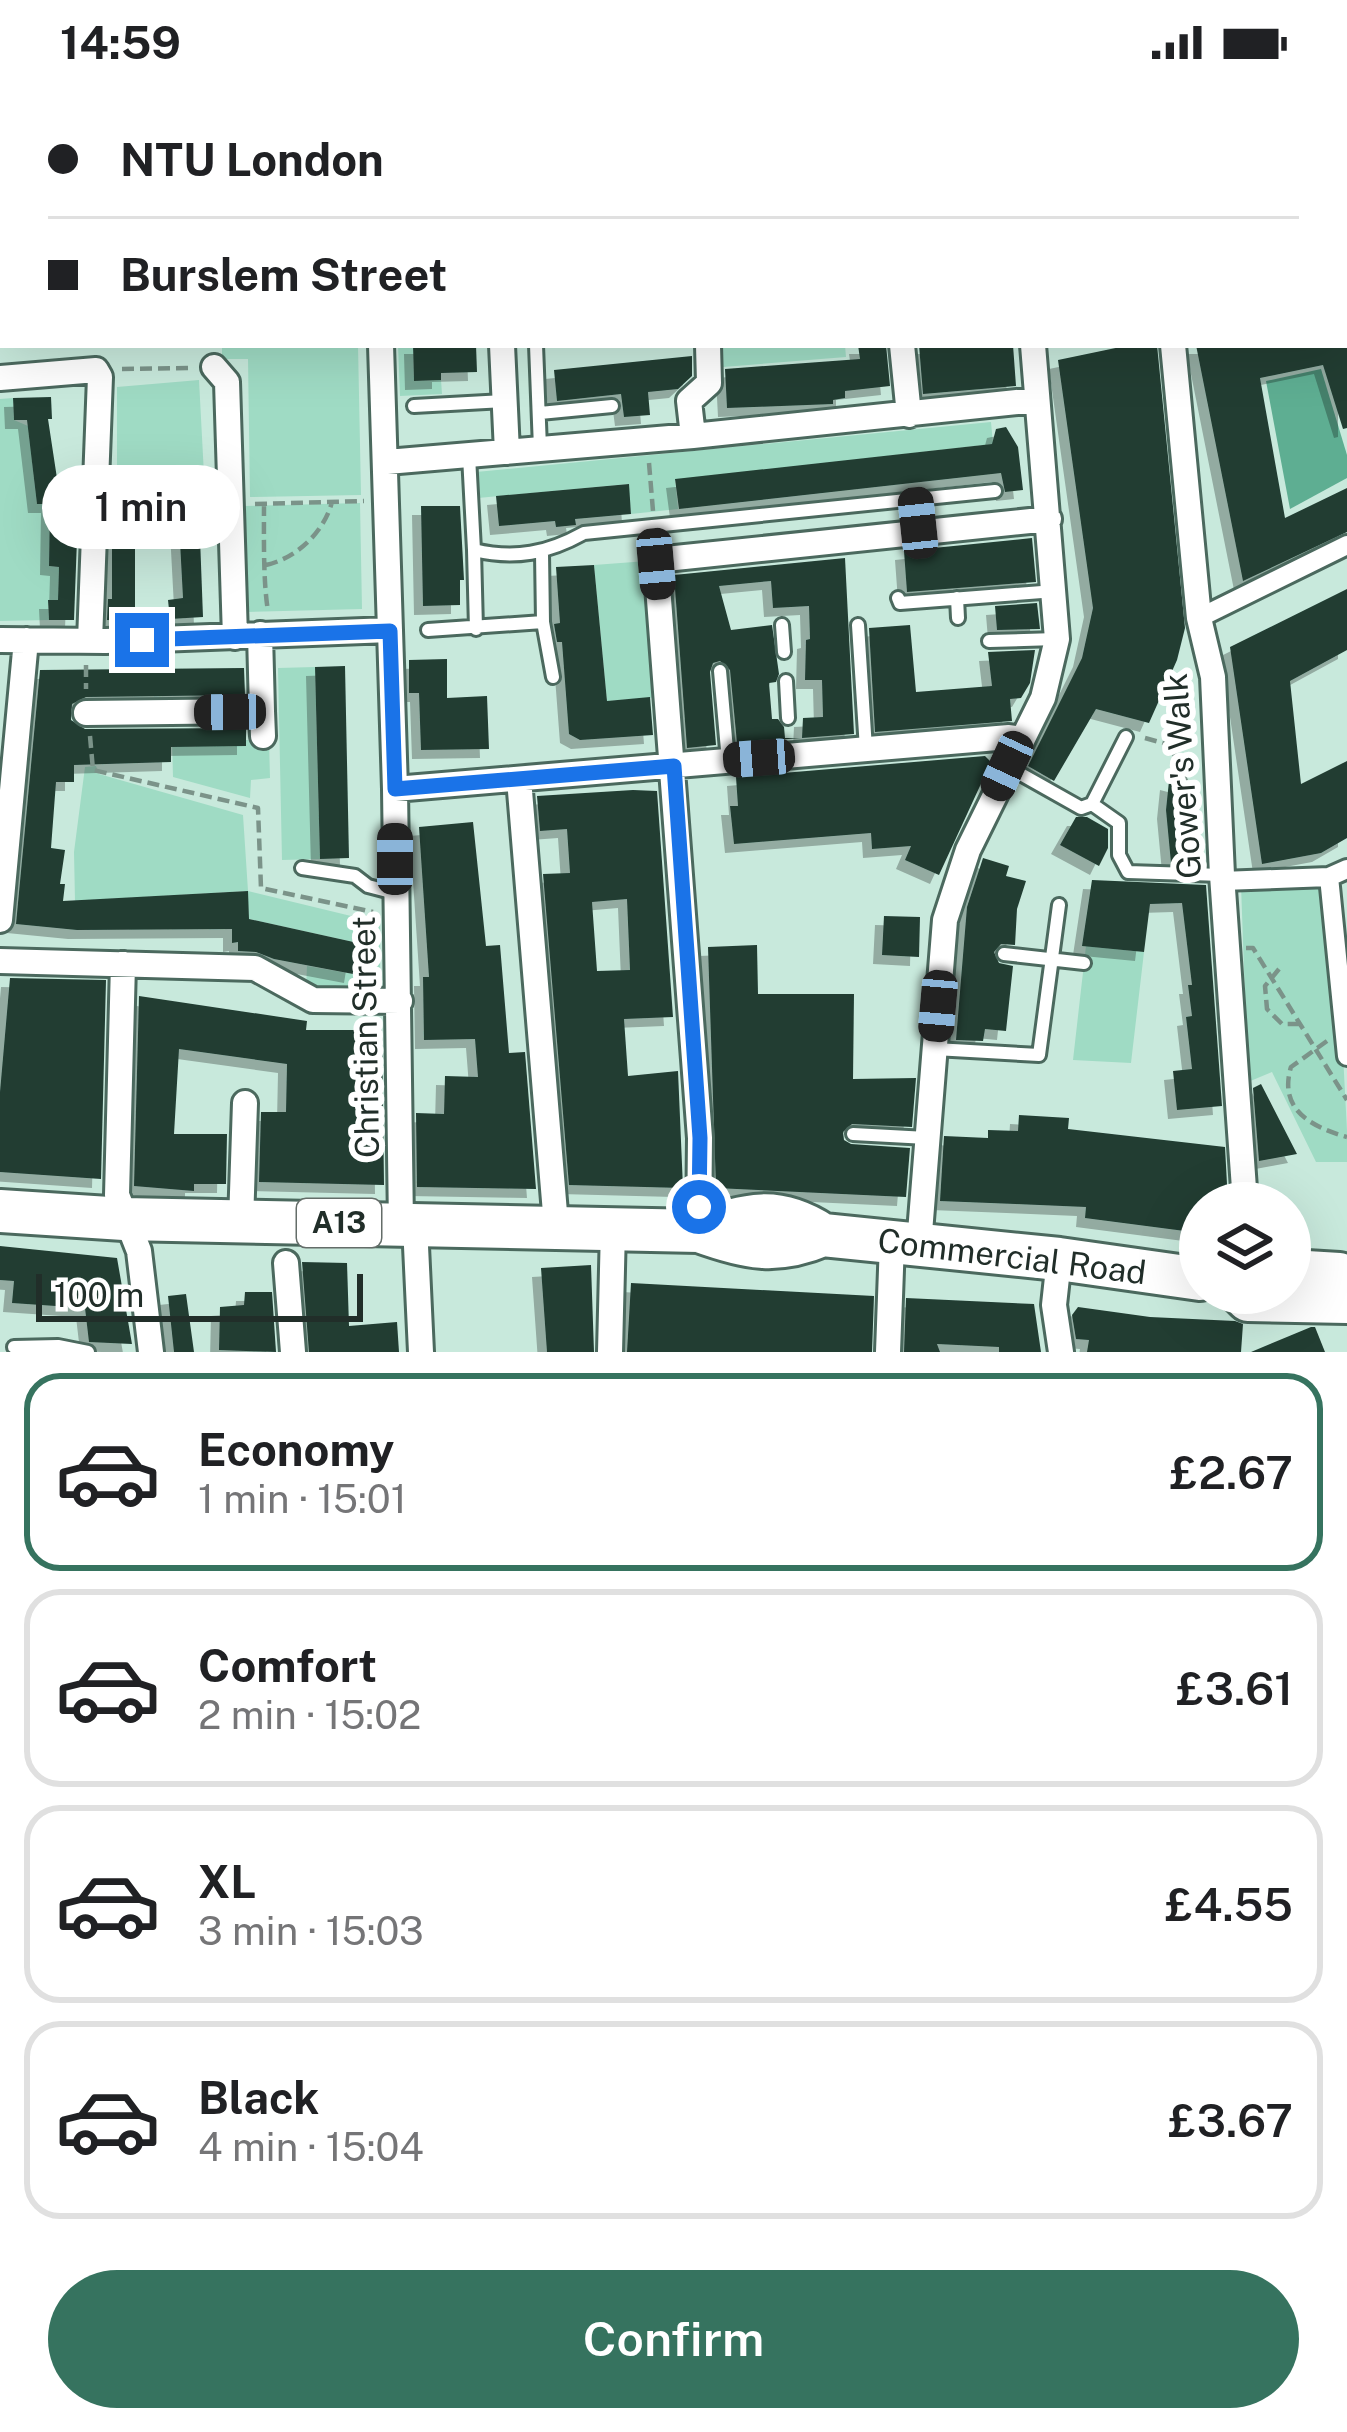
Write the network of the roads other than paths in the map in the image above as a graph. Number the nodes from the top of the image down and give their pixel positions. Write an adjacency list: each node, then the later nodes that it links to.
1 (381, 348): 20 (street, Christian Street)
2 (502, 348): 11 (street)
3 (536, 348): 14 (lane)
4 (708, 348): 16 (street)
5 (902, 348): 15 (street)
6 (1033, 348): 10 (street)
7 (1173, 348): 33 (street, Gower's Walk)
8 (214, 367): 40 (street)
9 (0, 378): 44 (street)
10 (1036, 400): 15 (street); 24 (street)
11 (505, 401): 12 (lane); 18 (street)
12 (414, 406)
13 (612, 406): 14 (lane)
14 (540, 413): 17 (lane)
15 (909, 415): 16 (street)
16 (693, 436): 17 (street)
17 (540, 449): 18 (street)
18 (507, 452): 19 (street)
19 (469, 456): 20 (street); 27 (lane)
20 (387, 462): 38 (street, Christian Street)
21 (995, 491): 23 (lane)
22 (766, 513): 23 (lane); 26 (lane); 28 (lane)
23 (917, 516): 24 (street); 26 (street)
24 (1049, 519): 29 (street)
25 (1347, 545): 33 (street)
26 (770, 548): 56 (street)
27 (474, 550): 28 (lane); 37 (lane)
28 (542, 554): 34 (lane)
29 (1056, 591): 31 (lane); 41 (street)
30 (898, 598): 31 (lane)
31 (957, 598): 32 (lane)
32 (958, 618)
33 (1199, 618): 63 (street, Gower's Walk)
34 (543, 622): 37 (lane); 48 (lane)
35 (782, 625): 46 (lane)
36 (858, 625): 54 (lane)
37 (476, 629): 39 (lane)
38 (390, 631): 40 (street); 59 (street, Christian Street)
39 (428, 631)
40 (255, 635): 44 (street); 50 (street)
41 (1057, 639): 45 (lane); 53 (street)
42 (0, 640): 43 (street)
43 (26, 640): 44 (street); 66 (street)
44 (87, 641)
45 (989, 641)
46 (784, 652)
47 (720, 671): 55 (lane)
48 (554, 677)
49 (786, 681): 51 (lane)
50 (86, 713)
51 (788, 718)
52 (1126, 737): 60 (lane)
53 (1021, 739): 54 (street); 57 (street)
54 (866, 749): 55 (street)
55 (728, 760): 56 (street)
56 (674, 766): 58 (street); 85 (street)
57 (1007, 766): 60 (lane); 73 (street)
58 (519, 779): 59 (street); 83 (street)
59 (395, 789): 65 (street, Christian Street)
60 (1092, 804): 63 (lane)
61 (302, 868): 65 (lane)
62 (1338, 873): 63 (street); 74 (street)
63 (1222, 878): 78 (street, Gower's Walk)
64 (1059, 905): 68 (lane)
65 (395, 906): 72 (street, Christian Street)
66 (0, 920)
67 (1004, 954): 68 (lane)
68 (1052, 959): 70 (lane); 73 (lane)
69 (0, 961): 71 (street)
70 (1084, 963)
71 (123, 964): 72 (street); 80 (street)
72 (400, 1000): 82 (street, Christian Street)
73 (934, 1049): 77 (street)
74 (1347, 1056)
75 (245, 1103): 81 (street)
76 (854, 1134): 77 (lane)
77 (927, 1138): 86 (street)
78 (1244, 1182)
79 (0, 1211): 80 (highway, Commercial Road / A13)
80 (124, 1219): 81 (highway, Commercial Road / A13); 96 (street)
81 (241, 1222): 82 (highway, Commercial Road / A13)
82 (408, 1225): 83 (highway, Commercial Road / A13); 98 (street, Christian Street)
83 (556, 1225): 84 (highway, Commercial Road / A13)
84 (613, 1228): 85 (highway, Commercial Road / A13); 99 (street)
85 (699, 1231): 86 (highway, Commercial Road / A13)
86 (906, 1243): 87 (highway, Commercial Road / A13); 100 (street)
87 (1059, 1259): 90 (highway, Commercial Road / A13); 101 (street)
88 (286, 1263): 97 (street)
89 (1311, 1272): 91 (highway)
90 (1179, 1276)
91 (1347, 1279)
92 (1311, 1301): 93 (highway)
93 (1347, 1302)
94 (14, 1347): 95 (lane)
95 (88, 1352)
96 (151, 1352)
97 (292, 1352)
98 (421, 1352)
99 (610, 1352)
100 (888, 1352)
101 (1061, 1352)

